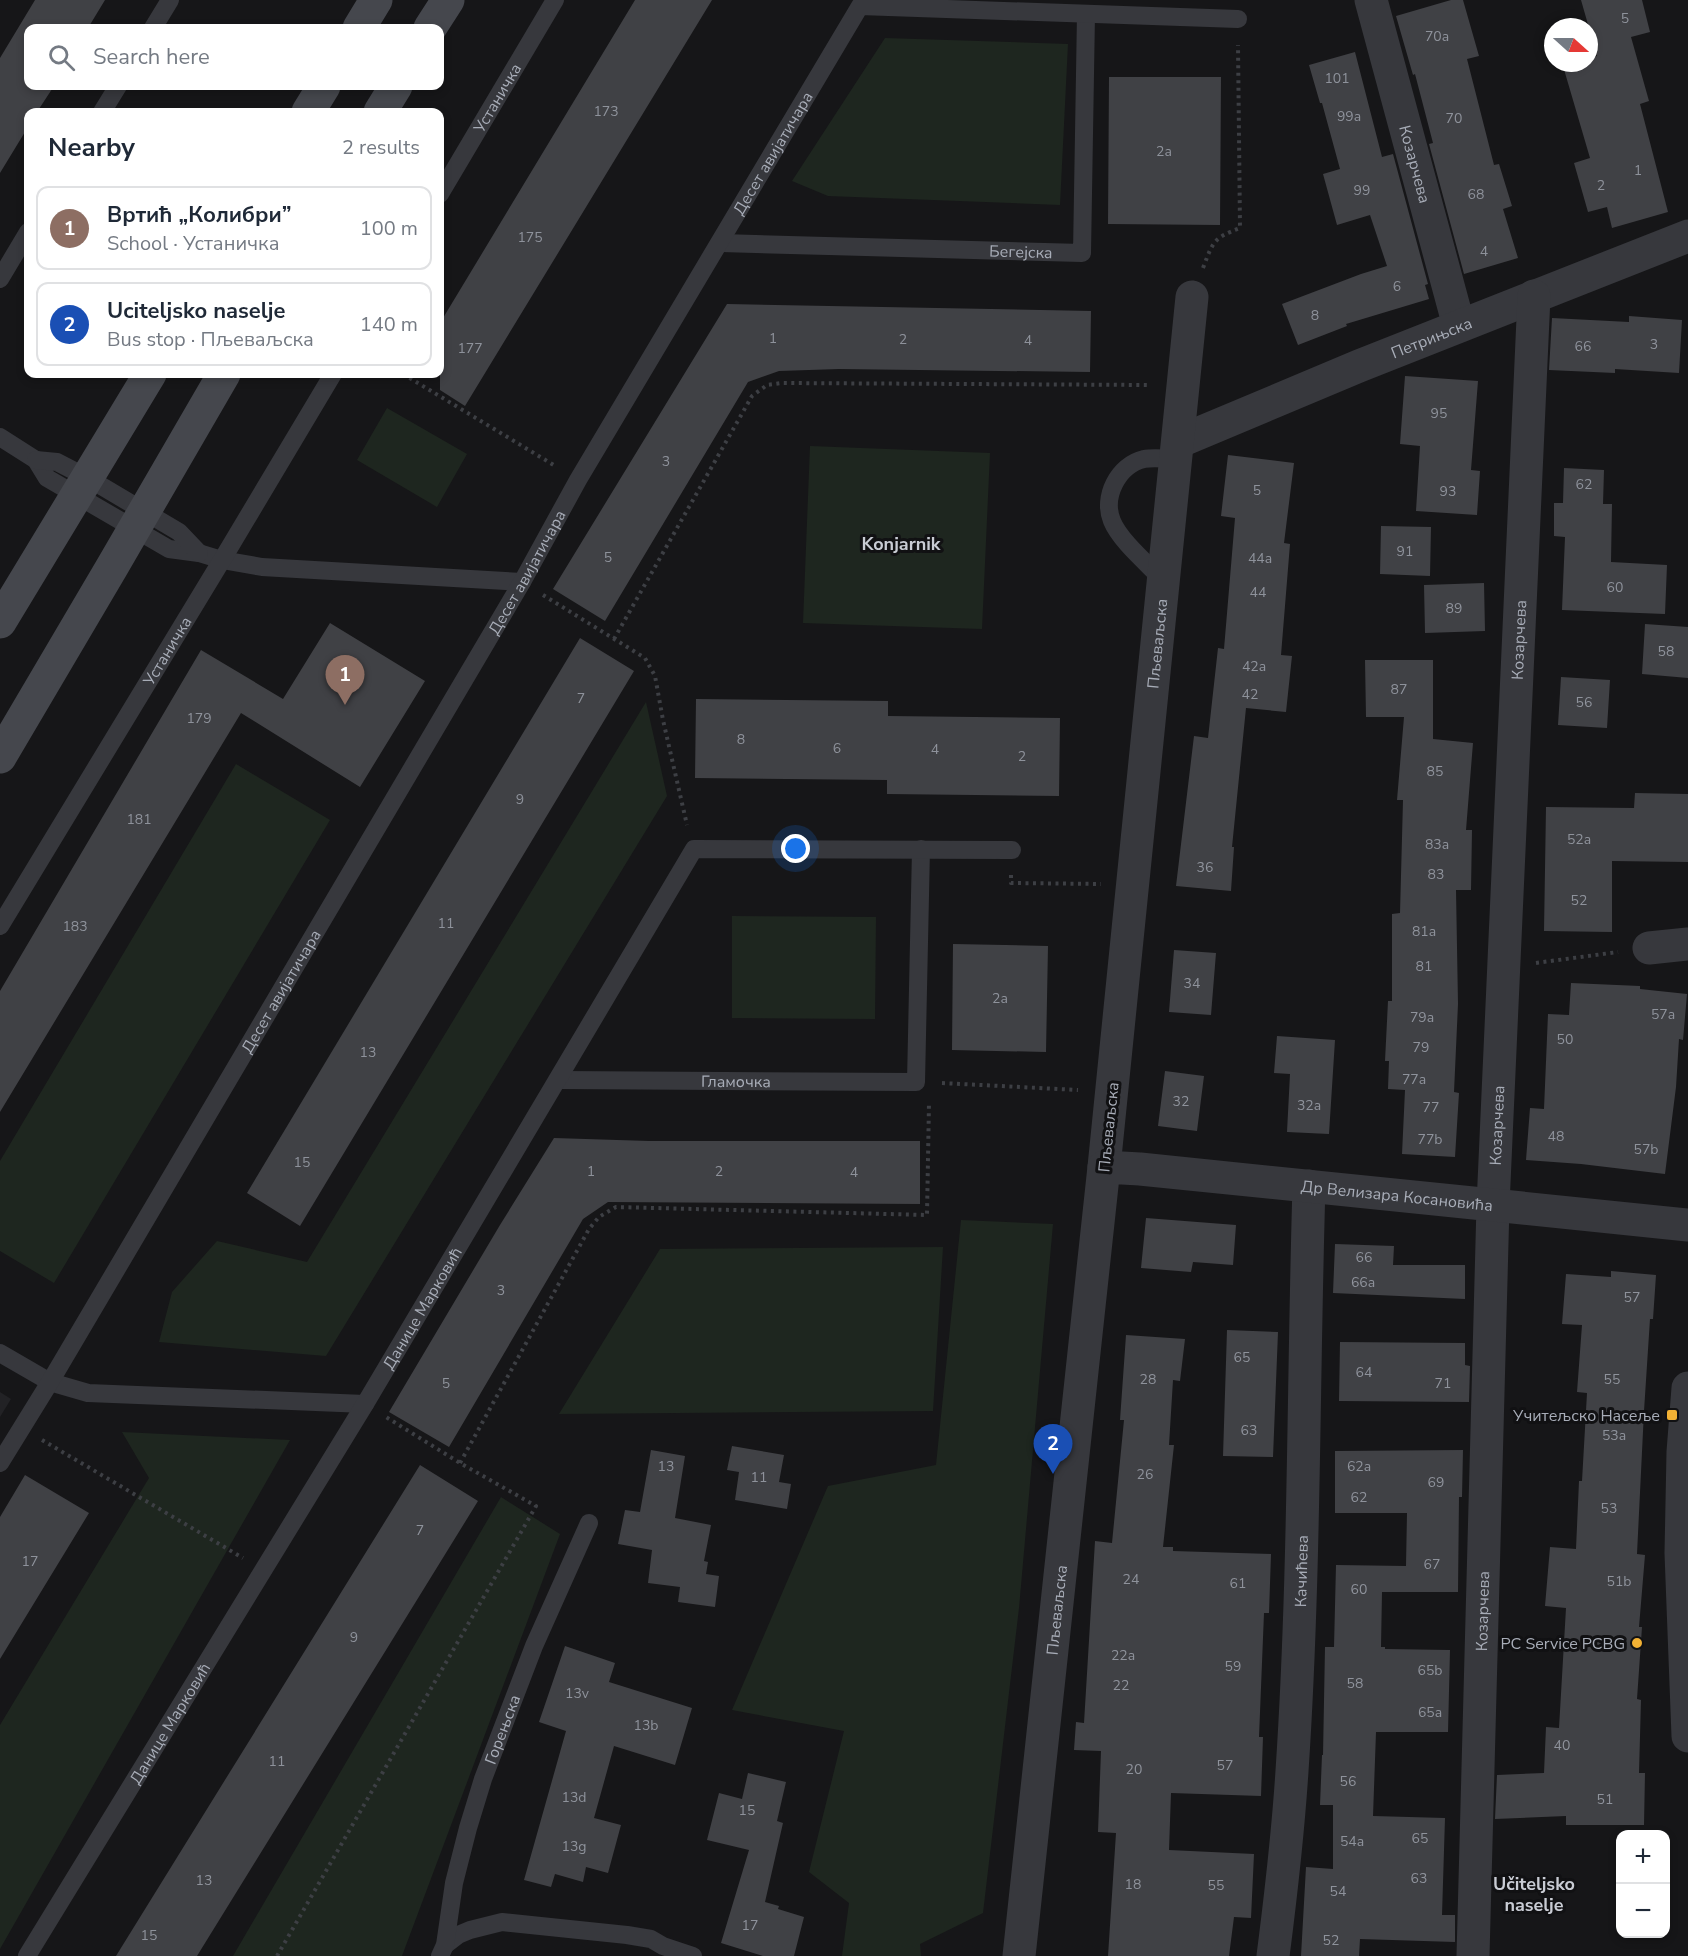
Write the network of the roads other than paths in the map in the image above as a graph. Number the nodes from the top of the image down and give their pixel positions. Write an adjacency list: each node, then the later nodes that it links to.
1 (170, 0): 8 (lane)
2 (376, 0): 9 (main road)
3 (448, 0): 10 (main road)
4 (555, 0): 17 (lane, Устаничка)
5 (1371, 0): 24 (street, Козарчева)
6 (1086, 14): 7 (lane, Десет авијатичара); 20 (lane, Десет авијатичара); 20 (lane, Бегејска)
7 (1238, 19)
8 (155, 24)
9 (361, 24)
10 (433, 24)
11 (116, 90): 14 (lane)
12 (322, 90): 15 (main road)
13 (394, 90): 16 (main road)
14 (104, 108)
15 (310, 108)
16 (382, 108)
17 (444, 187)
18 (1688, 236): 22 (street, Петрињска)
19 (24, 239): 21 (lane)
20 (721, 243): 34 (lane, Десет авијатичара)
21 (0, 279)
22 (1534, 296): 24 (street, Петрињска); 45 (street, Козарчева)
23 (1192, 297): 29 (street, Пљеваљска)
24 (1459, 326): 29 (street, Петрињска)
25 (148, 378): 30 (main road)
26 (222, 378): 31 (main road)
27 (331, 378): 32 (lane, Устаничка)
28 (0, 437): 30 (lane)
29 (1177, 451): 33 (street, Пљеваљска); 33 (lane)
30 (83, 486): 31 (lane); 35 (main road)
31 (140, 520): 32 (lane); 36 (main road)
32 (222, 560): 34 (lane); 39 (lane, Устаничка)
33 (1164, 581): 43 (street, Пљеваљска)
34 (522, 582): 48 (lane, Десет авијатичара)
35 (0, 622)
36 (0, 757)
37 (921, 849): 38 (lane); 42 (lane, Данице Марковић); 42 (lane, Гламочка)
38 (1012, 850)
39 (0, 926)
40 (1688, 944): 41 (street)
41 (1649, 948)
42 (558, 1080): 50 (lane, Данице Марковић)
43 (1104, 1167): 44 (street, Др Велизара Косановића); 57 (street, Пљеваљска)
44 (1309, 1186): 45 (street, Др Велизара Косановића); 58 (street, Качићева)
45 (1493, 1205): 46 (street, Др Велизара Косановића); 59 (street, Козарчева)
46 (1688, 1226)
47 (0, 1353): 48 (lane)
48 (50, 1382): 50 (lane); 51 (lane, Десет авијатичара)
49 (1688, 1388): 53 (street)
50 (365, 1404): 55 (lane, Данице Марковић)
51 (0, 1463)
52 (589, 1523): 54 (lane, Горењска)
53 (1688, 1736)
54 (443, 1950): 56 (lane, Горењска)
55 (27, 1956)
56 (693, 1956)
57 (1019, 1956)
58 (1273, 1956)
59 (1473, 1956)

